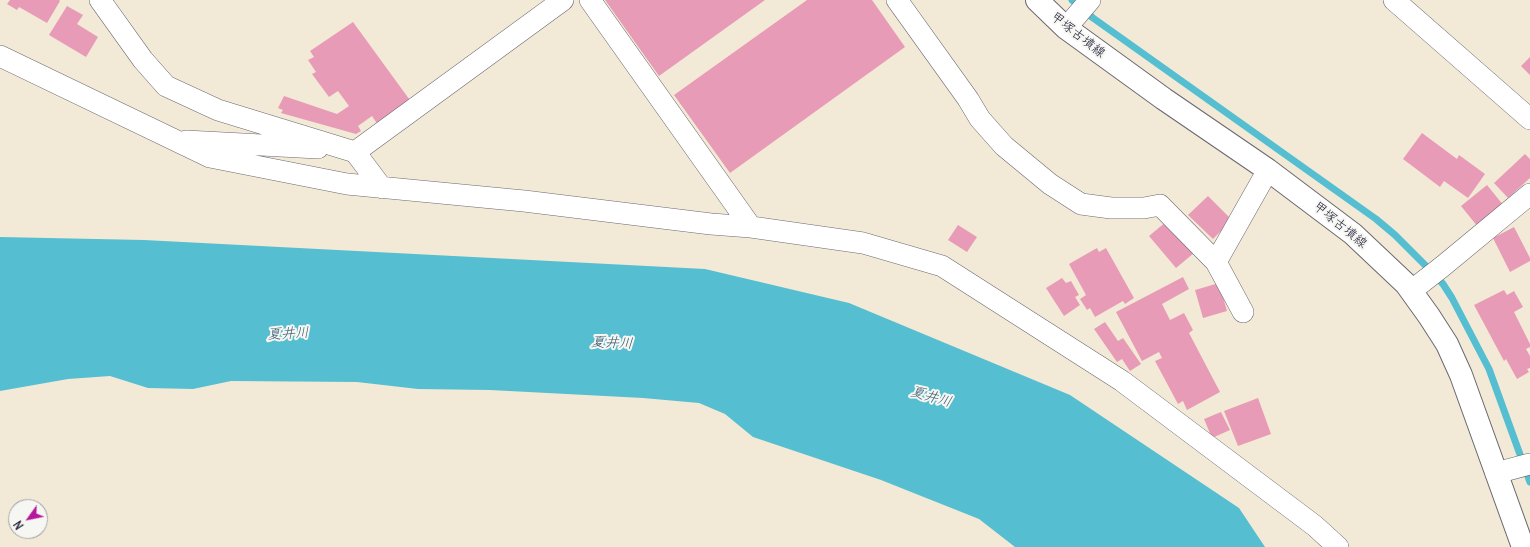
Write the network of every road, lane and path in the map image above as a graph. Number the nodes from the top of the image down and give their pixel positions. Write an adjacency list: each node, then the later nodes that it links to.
1 (100, 0): 12 (street)
2 (563, 0): 12 (street)
3 (590, 0): 16 (street)
4 (897, 0): 17 (street)
5 (1037, 0): 8 (main road, 甲塚古墳線)
6 (1394, 0): 10 (street)
7 (1090, 1): 8 (street)
8 (1071, 22): 13 (main road, 甲塚古墳線)
9 (0, 56): 11 (street)
10 (1530, 119)
11 (174, 140): 12 (street); 14 (street)
12 (347, 149): 14 (street)
13 (1268, 170): 17 (street); 18 (main road, 甲塚古墳線)
14 (382, 188): 16 (street)
15 (1530, 194): 18 (street)
16 (750, 227): 22 (street)
17 (1216, 262): 19 (street)
18 (1418, 285): 21 (main road, 甲塚古墳線)
19 (1243, 312)
20 (1530, 464): 21 (street)
21 (1503, 471): 23 (main road, 甲塚古墳線)
22 (1338, 547)
23 (1524, 547)

